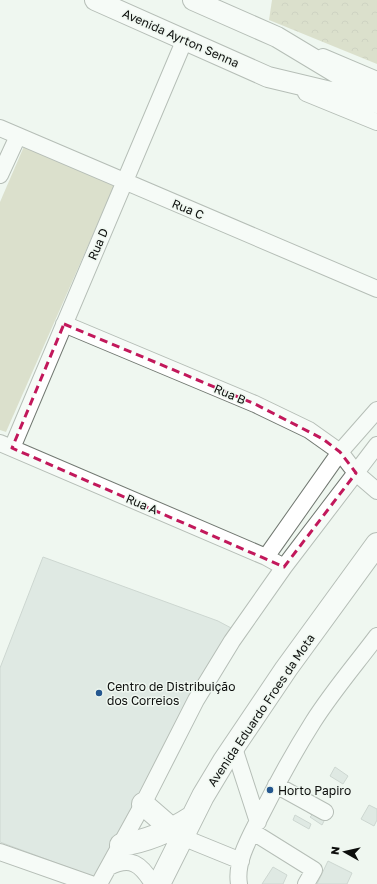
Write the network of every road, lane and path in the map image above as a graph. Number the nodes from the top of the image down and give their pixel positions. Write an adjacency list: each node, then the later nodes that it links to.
1 (95, 0): 4 (main road, Avenida Ayrton Senna)
2 (199, 1): 3 (main road)
3 (277, 37): 6 (street); 7 (main road)
4 (185, 39): 5 (main road, Avenida Ayrton Senna); 13 (street, Rua D)
5 (268, 77): 8 (main road, Avenida Ayrton Senna); 9 (street, Avenida Ayrton Senna)
6 (377, 80)
7 (377, 97)
8 (377, 102)
9 (377, 122)
10 (0, 128): 11 (street, Rua C)
11 (18, 136): 12 (street); 13 (street, Rua C)
12 (0, 175)
13 (125, 182): 14 (street, Rua C); 15 (street, Rua D)
14 (377, 289)
15 (64, 324): 18 (street, Rua D); 19 (street, Rua B)
16 (377, 410): 19 (street)
17 (377, 445): 20 (street)
18 (6, 446): 23 (street, Rua A)
19 (340, 452): 20 (street, Rua B); 23 (street)
20 (356, 473): 21 (street, Rua B); 24 (street)
21 (377, 492)
22 (377, 544): 26 (highway, Avenida Eduardo Froes da Mota)
23 (266, 557): 24 (street, Rua A)
24 (284, 567): 28 (street)
25 (377, 636): 27 (street)
26 (234, 748): 30 (street); 31 (highway, Avenida Eduardo Froes da Mota)
27 (276, 785): 29 (street); 30 (street)
28 (143, 804): 31 (highway); 32 (street)
29 (325, 812)
30 (255, 827): 34 (street); 41 (street)
31 (178, 833): 32 (highway); 34 (street); 39 (highway)
32 (121, 845): 35 (street)
33 (0, 852): 36 (street)
34 (241, 861): 40 (street)
35 (108, 867): 37 (street); 38 (street)
36 (91, 884)
37 (99, 884)
38 (153, 884)
39 (159, 884)
40 (239, 884)
41 (306, 884)

